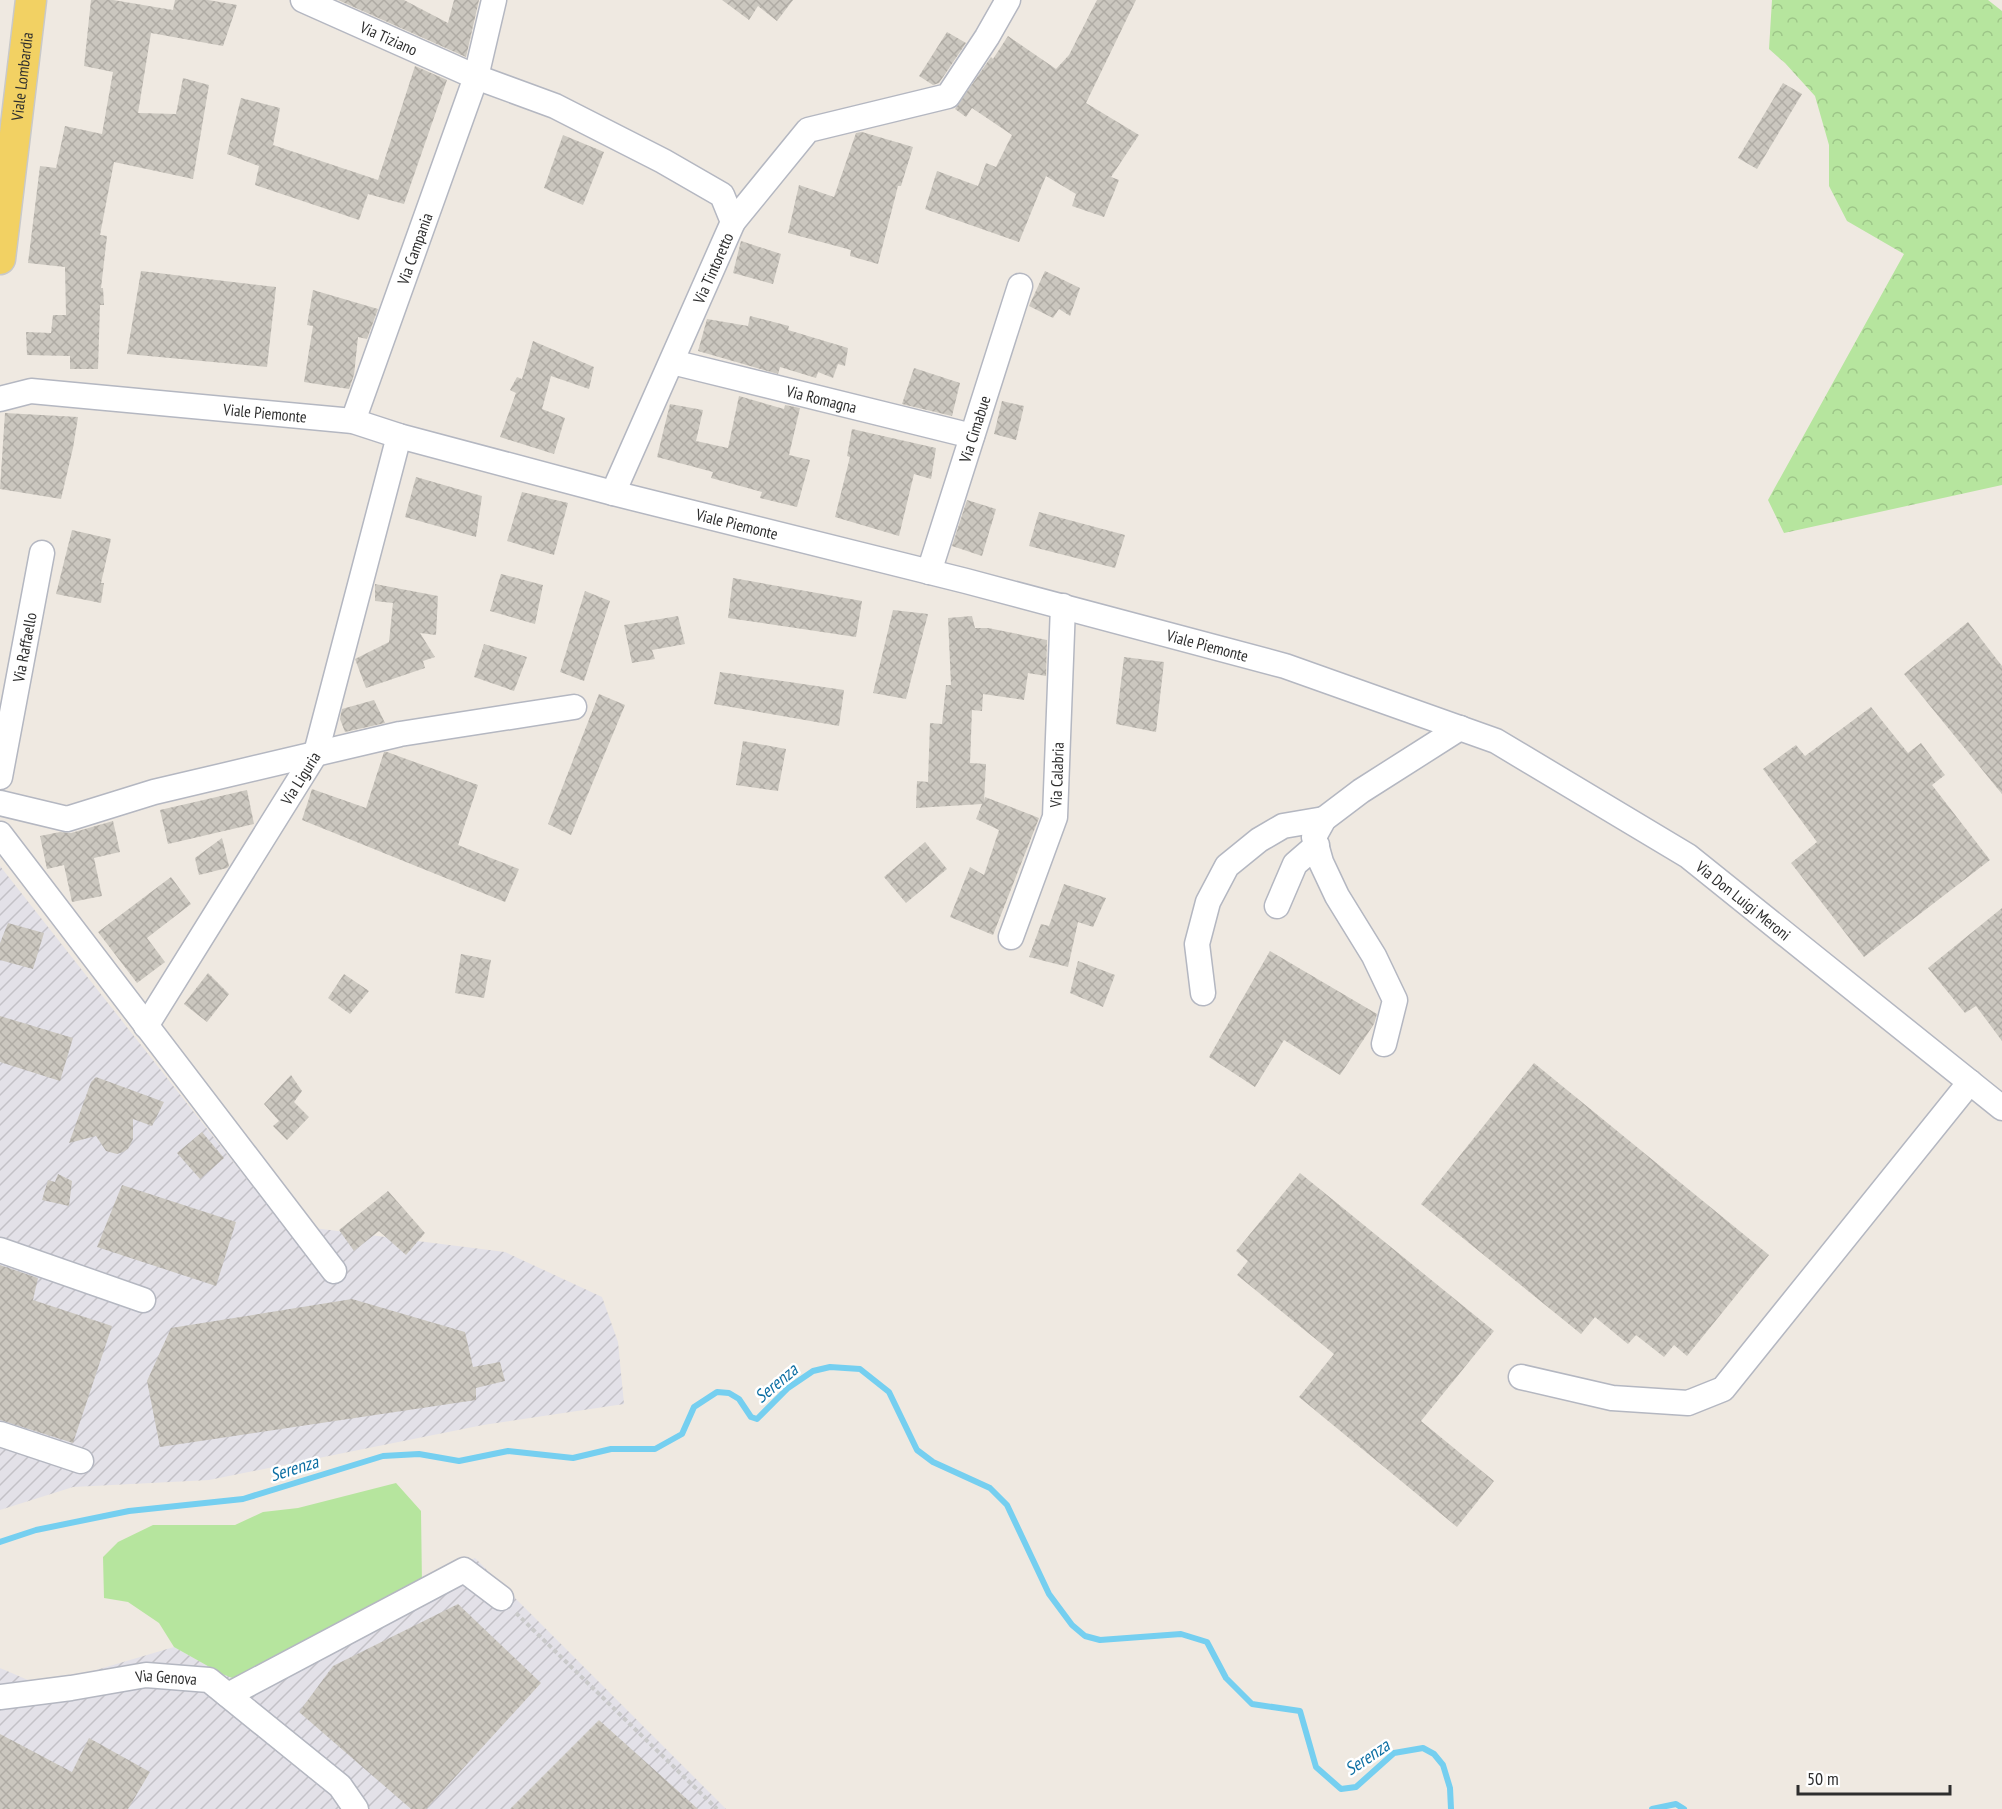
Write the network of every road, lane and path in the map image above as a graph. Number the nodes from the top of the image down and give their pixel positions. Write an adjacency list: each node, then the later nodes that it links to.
1 (31, 0): 7 (main road, Viale Lombardia)
2 (303, 0): 5 (street, Via Tiziano)
3 (494, 0): 5 (street, Via Campania)
4 (1008, 0): 6 (street)
5 (476, 77): 6 (street, Via Tintoretto); 11 (street, Via Campania)
6 (733, 222): 9 (street, Via Tintoretto)
7 (0, 259)
8 (1020, 286): 13 (street, Via Cimabue)
9 (672, 362): 13 (street, Via Romagna); 14 (street, Via Tintoretto)
10 (0, 399): 11 (street, Viale Piemonte)
11 (353, 421): 12 (street, Viale Piemonte)
12 (399, 436): 14 (street, Viale Piemonte); 20 (street)
13 (972, 436): 16 (street, Via Cimabue)
14 (613, 493): 16 (street, Viale Piemonte)
15 (42, 553): 21 (street, Via Raffaello)
16 (929, 572): 17 (street, Viale Piemonte)
17 (1063, 606): 19 (street, Viale Piemonte); 27 (street, Via Calabria)
18 (574, 707): 20 (street, Via Liguria)
19 (1460, 728): 23 (street); 31 (street, Via Don Luigi Meroni)
20 (316, 753): 22 (street); 29 (street, Via Liguria)
21 (0, 777)
22 (0, 803)
23 (1324, 819): 25 (street); 28 (street)
24 (0, 834): 29 (street)
25 (1317, 845): 26 (street); 30 (street)
26 (1277, 906)
27 (1011, 937)
28 (1203, 993)
29 (146, 1026): 34 (street)
30 (1384, 1044)
31 (1970, 1082): 32 (street, Via Don Luigi Meroni); 36 (street)
32 (2002, 1108)
33 (0, 1250): 35 (street)
34 (333, 1271)
35 (143, 1300)
36 (1521, 1377)
37 (0, 1434): 38 (street)
38 (81, 1461)
39 (501, 1598): 40 (street); 43 (path)
40 (228, 1695): 41 (street, Via Genova); 42 (street, Via Genova)
41 (0, 1697)
42 (356, 1809)
43 (717, 1809)

